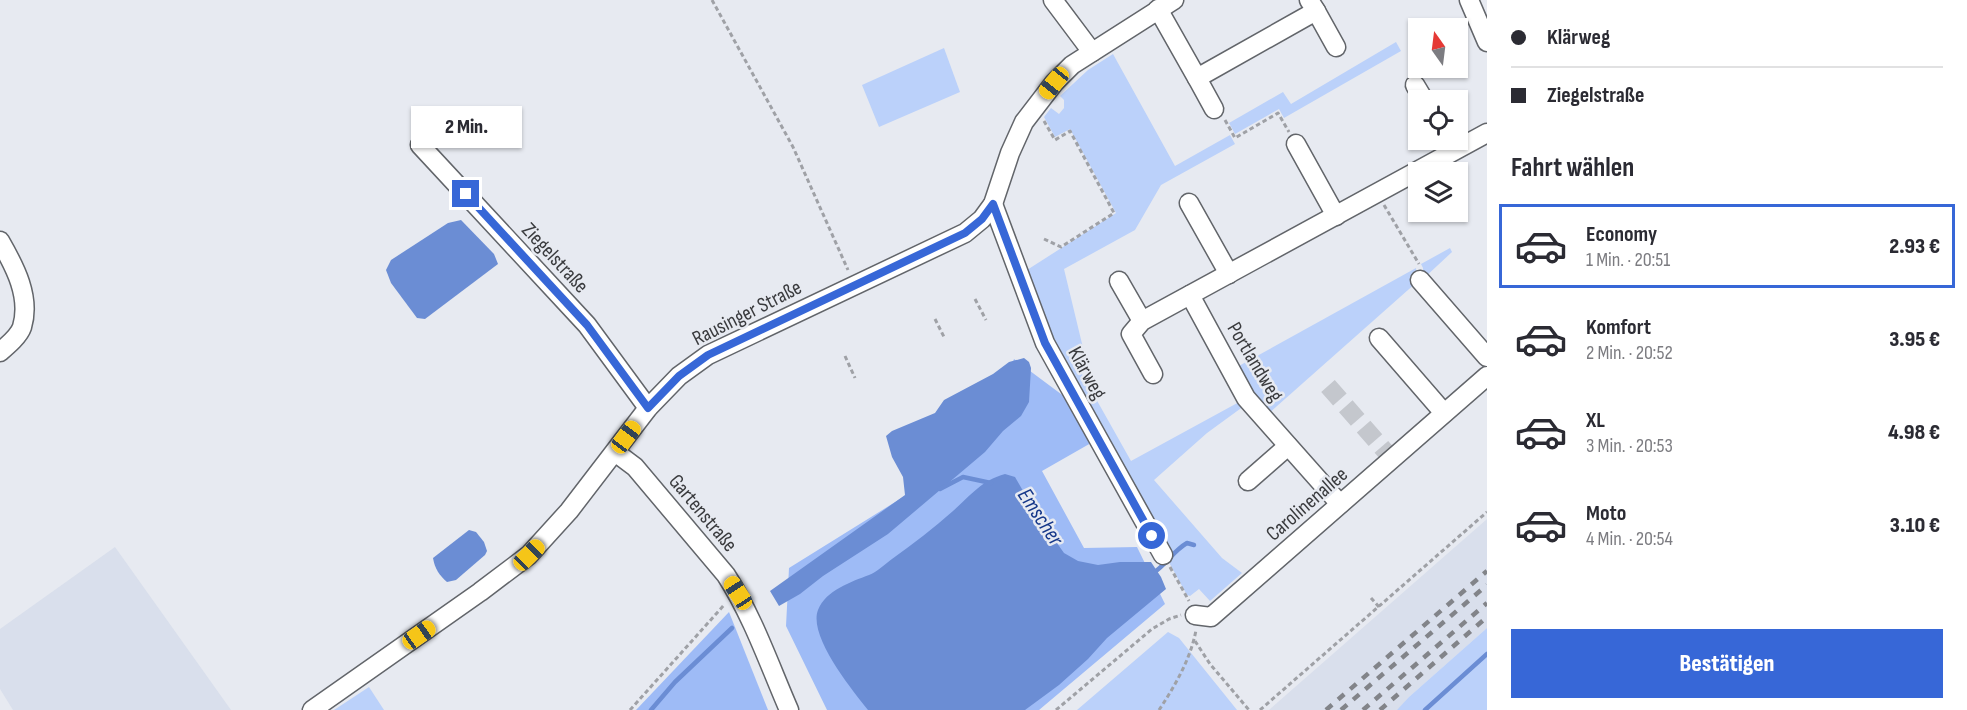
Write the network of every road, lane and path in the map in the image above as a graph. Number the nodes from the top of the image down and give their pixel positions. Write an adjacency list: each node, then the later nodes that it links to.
1 (712, 0): 26 (path)
2 (1053, 0): 8 (street)
3 (1469, 0): 6 (street)
4 (1166, 4): 8 (street, Rausinger Straße); 9 (street)
5 (1312, 6): 7 (street); 9 (street)
6 (1487, 42)
7 (1336, 46)
8 (1092, 52): 10 (street, Rausinger Straße)
9 (1197, 78): 11 (street)
10 (1035, 105): 19 (street, Rausinger Straße); 21 (path)
11 (1214, 109): 14 (path)
12 (1487, 133): 13 (street)
13 (1468, 139)
14 (1296, 144): 20 (street)
15 (420, 145): 40 (street, Ziegelstraße)
16 (1442, 150): 17 (street)
17 (1377, 193): 20 (street); 24 (path)
18 (1189, 203): 23 (street)
19 (993, 204): 26 (street, Rausinger Straße); 47 (street, Klärweg)
20 (1336, 216): 23 (street)
21 (1044, 239)
22 (0, 241): 34 (street)
23 (1229, 274): 27 (street)
24 (1420, 280): 36 (street)
25 (1119, 281): 31 (street)
26 (855, 285): 40 (street, Rausinger Straße)
27 (1190, 295): 31 (street); 42 (street, Portlandweg)
28 (975, 298): 30 (path)
29 (935, 319): 33 (path)
30 (986, 320)
31 (1142, 321): 37 (street)
32 (1379, 338): 41 (street)
33 (945, 339)
34 (0, 352)
35 (845, 356): 39 (path)
36 (1487, 357)
37 (1153, 374)
38 (1487, 376): 41 (street, Carolinenallee)
39 (855, 378)
40 (648, 408): 43 (street, Rausinger Straße)
41 (1444, 413): 45 (street, Carolinenallee)
42 (1288, 446): 44 (street); 45 (street, Portlandweg)
43 (615, 452): 53 (street, Rausinger Straße); 55 (street, Gartenstraße)
44 (1248, 481)
45 (1340, 504): 51 (street, Carolinenallee)
46 (1487, 512): 50 (path)
47 (1166, 561): 51 (path)
48 (1371, 598): 50 (path)
49 (728, 601): 54 (path)
50 (1380, 607): 59 (path)
51 (1195, 615): 52 (path); 56 (path)
52 (1195, 640): 57 (path); 58 (path)
53 (312, 710)
54 (630, 710)
55 (789, 710)
56 (1056, 710)
57 (1159, 710)
58 (1250, 710)
59 (1260, 710)

